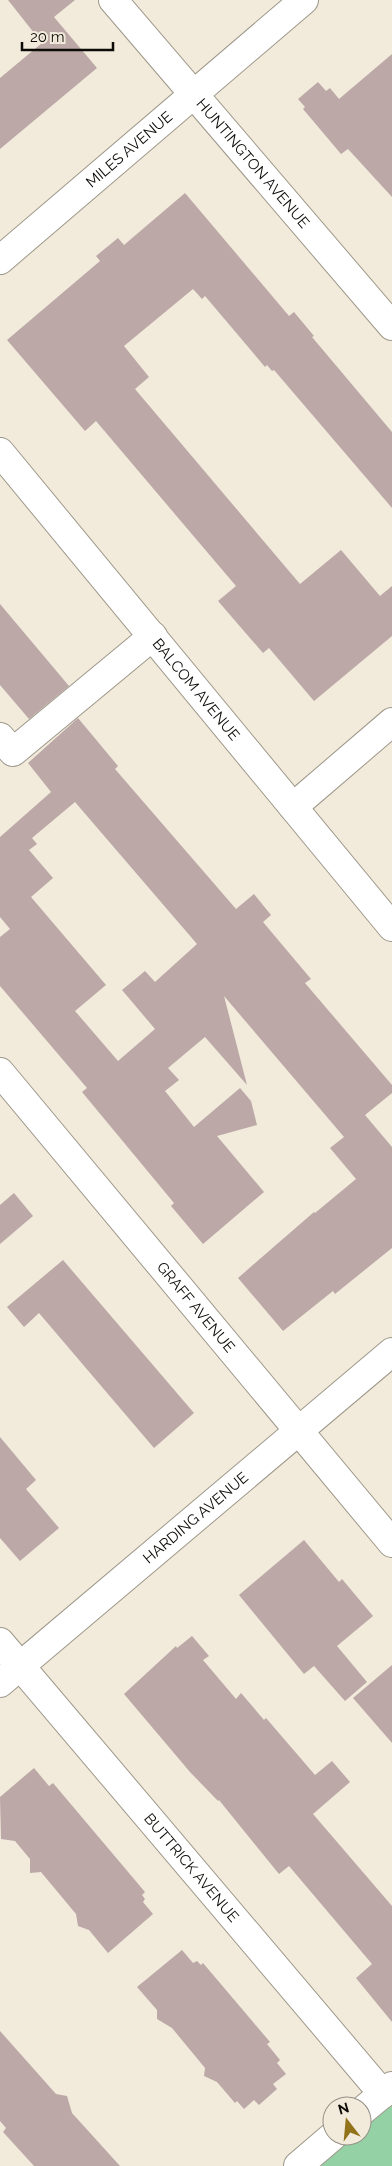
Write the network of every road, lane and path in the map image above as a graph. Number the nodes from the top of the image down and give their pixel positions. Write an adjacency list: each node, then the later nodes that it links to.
1 (113, 0): 3 (street, HUNTINGTON AVENUE)
2 (304, 0): 3 (street, MILES AVENUE)
3 (194, 94): 4 (street, MILES AVENUE); 5 (street, HUNTINGTON AVENUE)
4 (0, 260)
5 (392, 326)
6 (0, 452): 7 (street, BALCOM AVENUE)
7 (152, 636): 9 (street); 10 (street, BALCOM AVENUE)
8 (392, 722): 10 (street)
9 (0, 736)
10 (293, 807): 11 (street, BALCOM AVENUE)
11 (392, 927)
12 (0, 1072): 14 (street, GRAFF AVENUE)
13 (392, 1352): 14 (street, HARDING AVENUE)
14 (298, 1431): 15 (street, GRAFF AVENUE); 17 (street, HARDING AVENUE)
15 (392, 1543)
16 (0, 1642): 17 (street, BUTTRICK AVENUE)
17 (10, 1675): 18 (street, BUTTRICK AVENUE)
18 (387, 2090): 19 (street)
19 (372, 2103)
20 (322, 2145): 21 (street)
21 (298, 2166)

